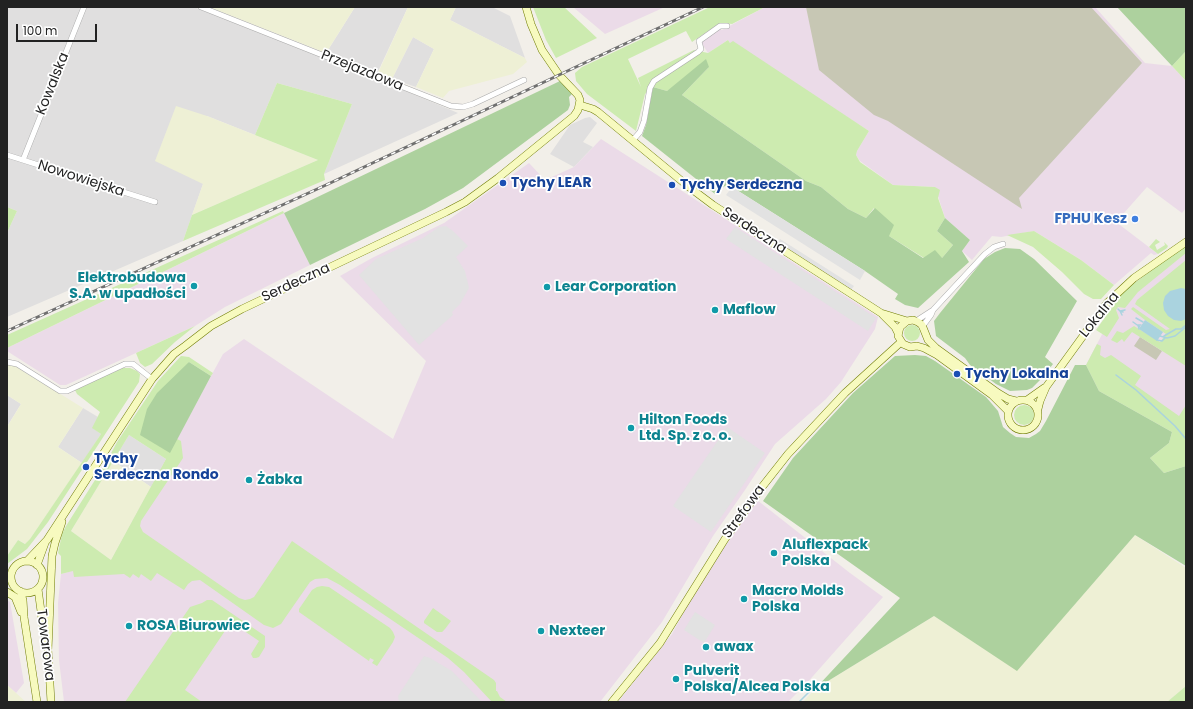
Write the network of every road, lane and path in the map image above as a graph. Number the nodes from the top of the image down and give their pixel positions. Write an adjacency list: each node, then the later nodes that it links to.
1 (84, 7): 9 (street, Kowalska)
2 (201, 7): 5 (street, Przejazdowa)
3 (526, 7): 6 (street)
4 (727, 26): 7 (street)
5 (524, 80)
6 (580, 104): 7 (street, Serdeczna); 22 (street, Serdeczna)
7 (633, 140): 14 (street, Serdeczna)
8 (7, 155): 9 (street, Nowowiejska)
9 (23, 160): 10 (street, Nowowiejska)
10 (155, 202)
11 (1186, 242): 23 (street, Lokalna)
12 (1003, 244): 13 (street)
13 (933, 310): 16 (street); 17 (street)
14 (881, 313): 15 (street, Serdeczna); 18 (street, Serdeczna)
15 (907, 321): 16 (street); 18 (street)
16 (916, 321): 17 (street)
17 (923, 330): 20 (street); 25 (street)
18 (898, 333): 19 (street)
19 (900, 342): 20 (street); 41 (street, Strefowa)
20 (917, 346): 27 (street)
21 (7, 362): 22 (street)
22 (152, 379): 28 (street, Serdeczna)
23 (1046, 387): 24 (street, Lokalna); 26 (street, Lokalna)
24 (1027, 400): 25 (street); 26 (street)
25 (1016, 401): 27 (street)
26 (1038, 409): 27 (street)
27 (1008, 411)
28 (70, 502): 29 (street); 38 (street)
29 (46, 540): 30 (street); 31 (street)
30 (27, 561): 31 (street); 32 (street)
31 (37, 565): 34 (street)
32 (10, 574): 33 (street)
33 (10, 583): 35 (street)
34 (38, 589): 35 (street); 38 (street, Towarowa)
35 (20, 591): 37 (street, Towarowa)
36 (7, 592): 37 (street)
37 (24, 617): 39 (street, Towarowa)
38 (48, 650): 40 (street, Towarowa)
39 (37, 702)
40 (51, 702)
41 (612, 702)

